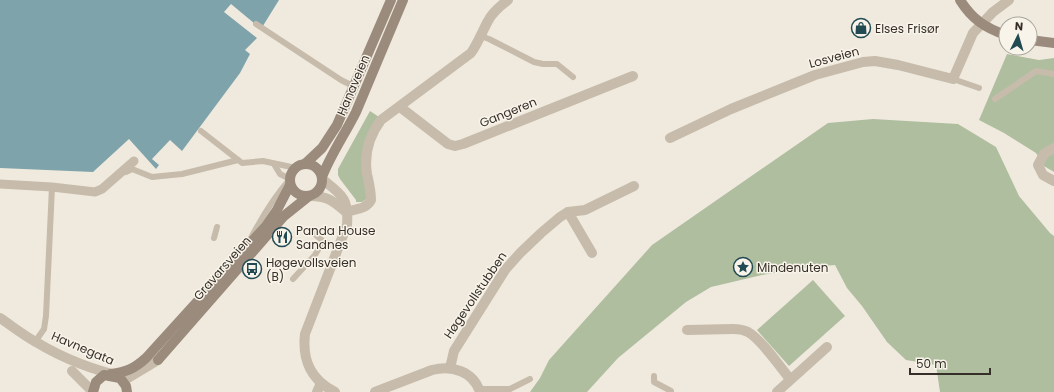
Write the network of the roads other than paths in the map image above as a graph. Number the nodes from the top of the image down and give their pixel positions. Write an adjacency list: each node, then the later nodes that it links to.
1 (391, 0): 16 (main road, Hanaveien)
2 (403, 0): 27 (main road, Hanaveien)
3 (508, 0): 9 (street)
4 (960, 0): 6 (main road)
5 (1009, 0): 6 (street)
6 (981, 23): 8 (main road); 15 (street)
7 (256, 24): 16 (lane)
8 (998, 32)
9 (481, 36): 14 (lane); 19 (street)
10 (1038, 41): 11 (main road)
11 (1054, 43)
12 (1054, 74): 18 (lane)
13 (633, 76): 19 (street, Gangeren)
14 (573, 77)
15 (953, 79): 17 (lane); 21 (street, Losveien)
16 (355, 87): 26 (main road, Hanaveien)
17 (979, 88)
18 (995, 99)
19 (400, 107): 34 (street)
20 (201, 131): 23 (lane)
21 (670, 138)
22 (1054, 148): 28 (street)
23 (238, 160): 25 (lane); 32 (lane)
24 (134, 161): 32 (street)
25 (274, 164): 26 (lane); 29 (lane)
26 (300, 166): 27 (main road); 29 (main road)
27 (322, 178): 33 (main road); 34 (street)
28 (1054, 181)
29 (290, 182): 33 (main road); 50 (main road, Gravarsveien)
30 (0, 184): 32 (street)
31 (634, 186): 35 (street, Høgevollstubben)
32 (52, 187): 45 (lane)
33 (310, 196): 34 (street); 47 (main road, Gravarsveien)
34 (346, 212): 40 (street)
35 (568, 212): 41 (street); 48 (street, Høgevollstubben)
36 (217, 227): 38 (lane)
37 (312, 231): 39 (lane)
38 (214, 238)
39 (323, 241): 40 (lane); 42 (lane)
40 (339, 248): 54 (street)
41 (592, 253)
42 (293, 279)
43 (0, 318): 45 (street, Havnegata)
44 (687, 330): 53 (street)
45 (36, 342): 50 (street, Havnegata)
46 (827, 347): 53 (street)
47 (158, 360): 50 (street, Havnegata)
48 (450, 368): 55 (street); 59 (street)
49 (72, 371): 56 (street)
50 (110, 374)
51 (654, 376): 60 (lane)
52 (530, 379): 55 (lane)
53 (790, 379): 61 (street)
54 (319, 388): 58 (street)
55 (480, 391)
56 (93, 392): 57 (main road)
57 (127, 392)
58 (335, 392)
59 (375, 392)
60 (671, 392)
61 (777, 392)

